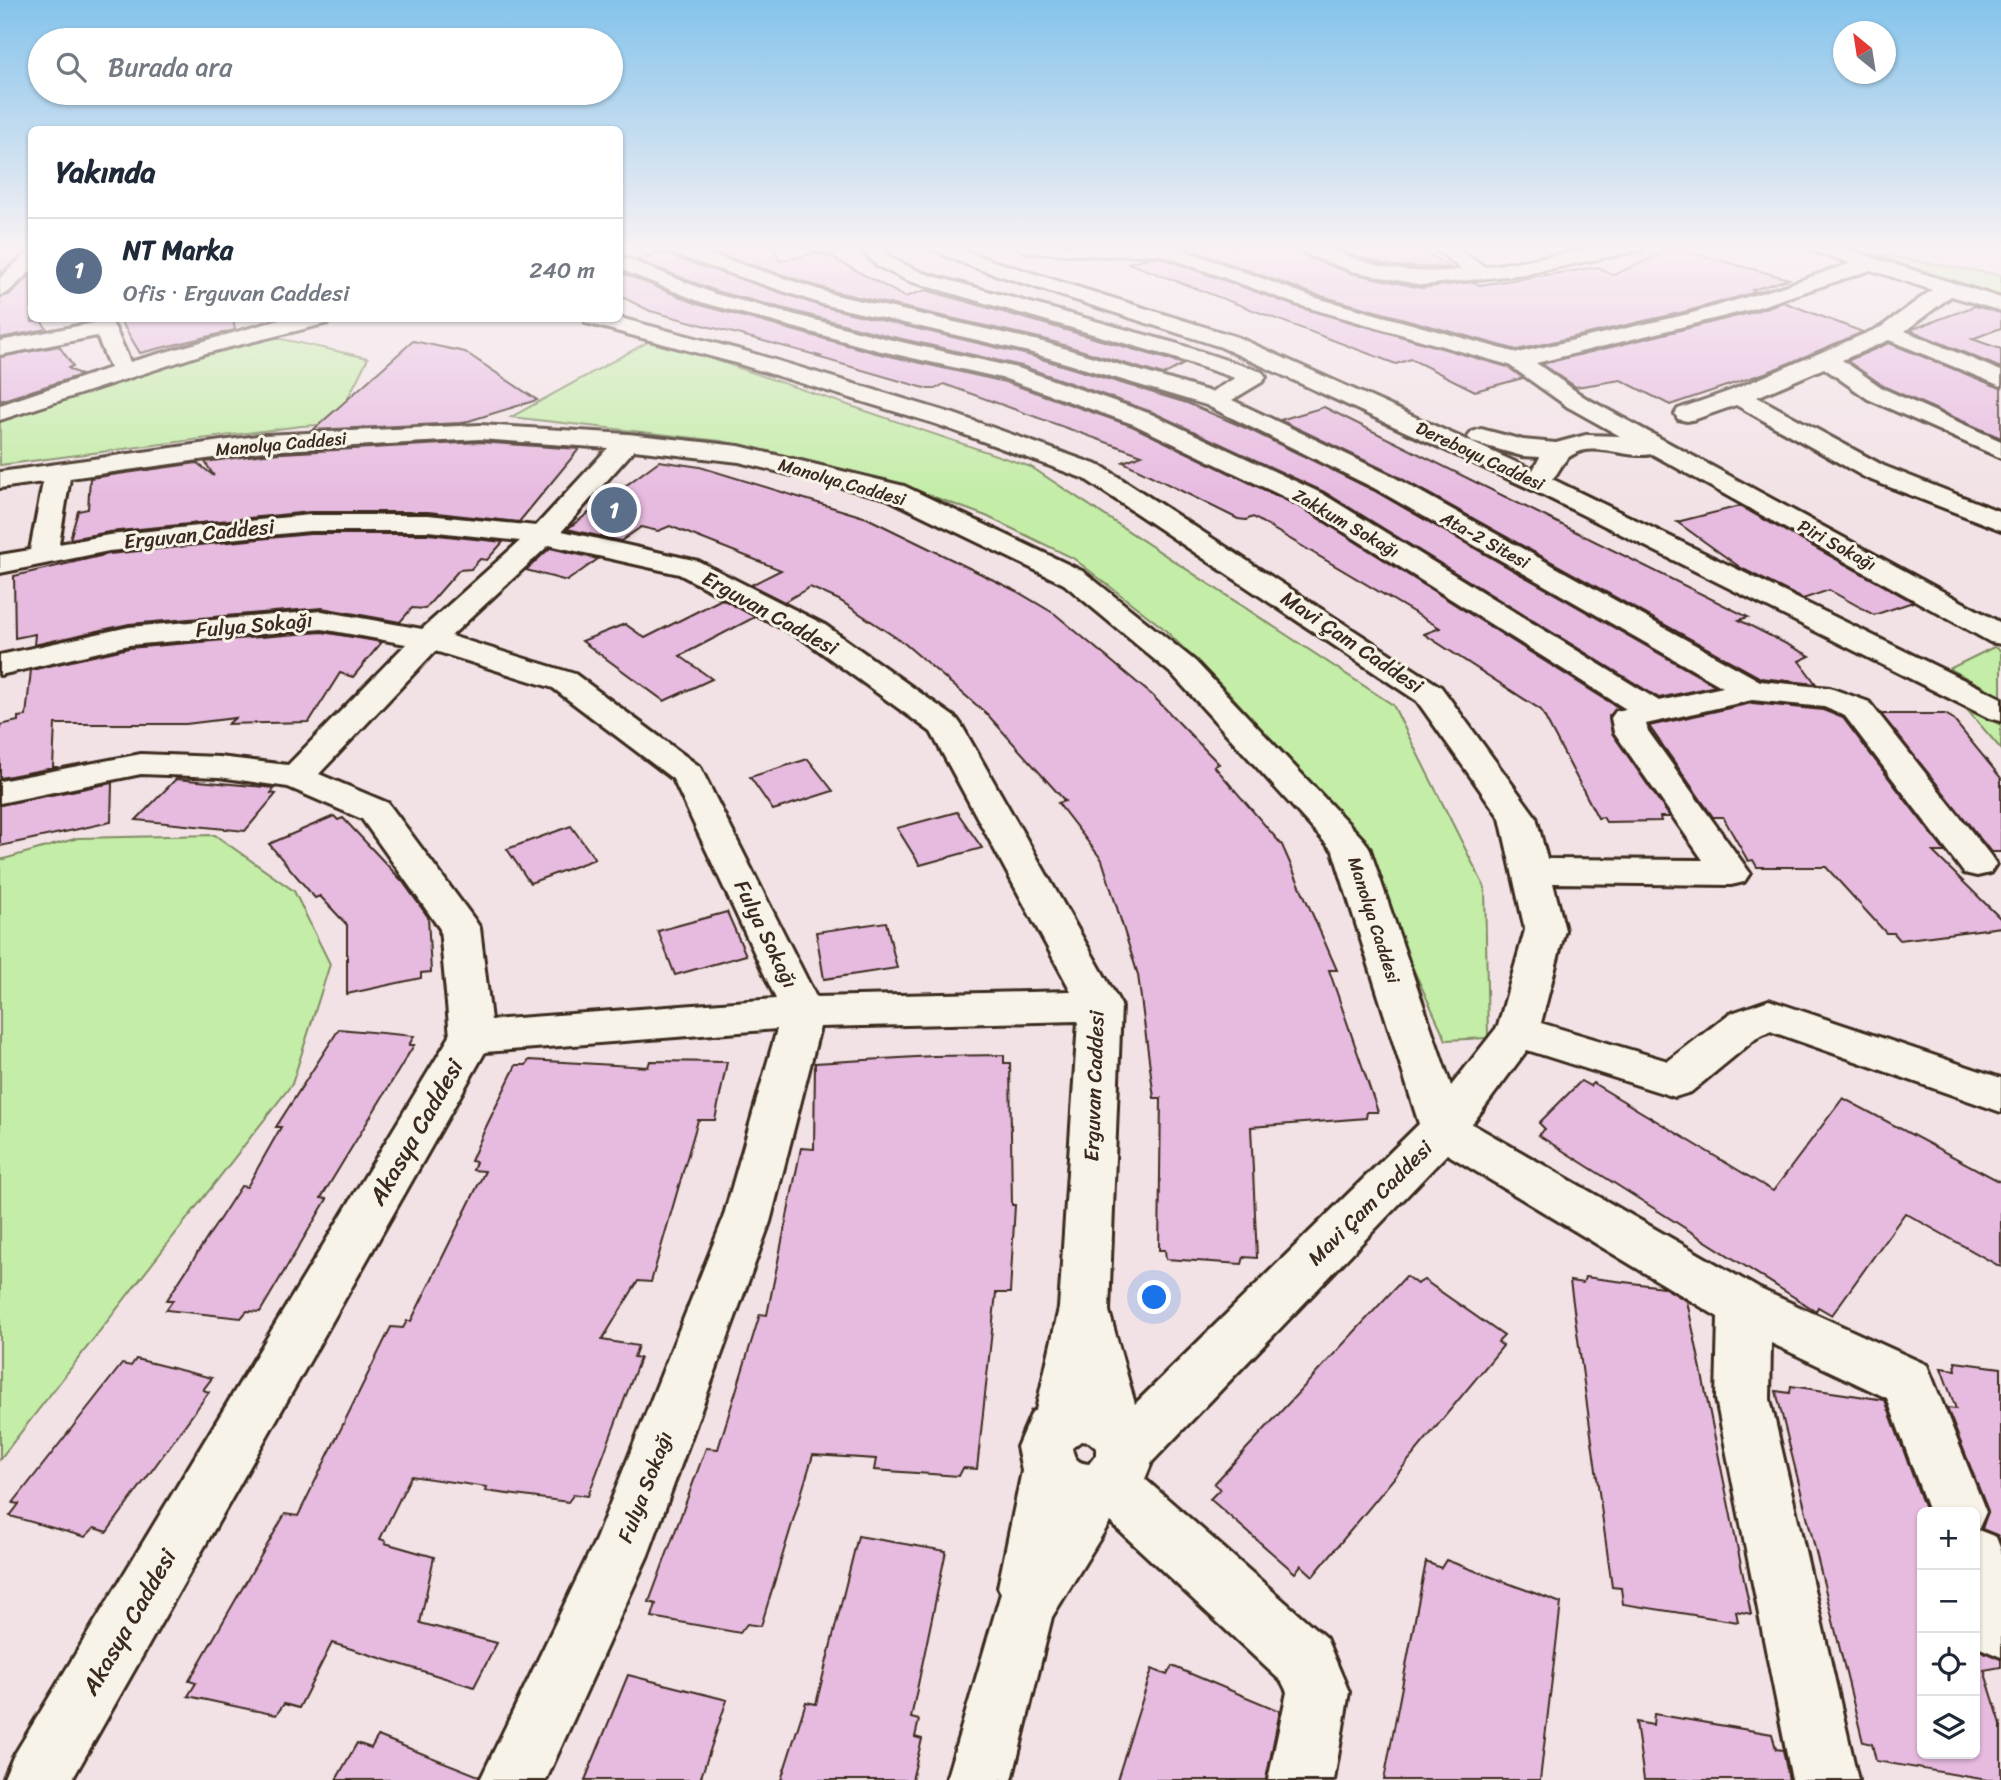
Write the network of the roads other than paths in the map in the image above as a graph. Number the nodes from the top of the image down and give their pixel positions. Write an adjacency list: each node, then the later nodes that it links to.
1 (98, 329): 14 (street)
2 (104, 329): 17 (street)
3 (254, 329): 17 (street)
4 (635, 329): 46 (street, Mavi Çam Caddesi)
5 (826, 329): 24 (street, Zakkum Sokağı)
6 (956, 329): 20 (street, Ata-2 Sitesi)
7 (1100, 329): 20 (street)
8 (1189, 329): 32 (street, Dereboyu Caddesi)
9 (1231, 329): 28 (street, Dereboyu Caddesi)
10 (1406, 329): 15 (street)
11 (1652, 329): 15 (street)
12 (1893, 329): 13 (street)
13 (1889, 332): 16 (street); 18 (street)
14 (0, 348)
15 (1517, 360): 21 (street)
16 (1827, 360): 19 (street); 27 (street)
17 (124, 373): 22 (street)
18 (2001, 379)
19 (1738, 396): 23 (street); 33 (street)
20 (1213, 400): 24 (street); 40 (street, Ata-2 Sitesi)
21 (1576, 402): 26 (street); 29 (street, Piri Sokağı)
22 (0, 413)
23 (1686, 414)
24 (1161, 428): 42 (street, Zakkum Sokağı)
25 (628, 442): 30 (street, Manolya Caddesi); 34 (street); 52 (street, Manolya Caddesi)
26 (1592, 442): 28 (street, Dereboyu Caddesi); 29 (street, Dereboyu Caddesi)
27 (2001, 450)
28 (1557, 451): 32 (street)
29 (1672, 455): 37 (street, Piri Sokağı)
30 (58, 473): 31 (street, Manolya Caddesi); 35 (street)
31 (0, 480)
32 (1546, 486): 41 (street, Dereboyu Caddesi)
33 (2001, 522)
34 (543, 535): 35 (street, Erguvan Caddesi); 38 (street); 47 (street, Erguvan Caddesi)
35 (43, 555): 36 (street, Erguvan Caddesi)
36 (0, 564)
37 (2001, 635)
38 (429, 639): 39 (street, Fulya Sokağı); 43 (street); 48 (street, Fulya Sokağı)
39 (0, 665)
40 (1752, 690): 42 (street); 45 (street)
41 (2001, 711)
42 (1654, 712): 46 (street)
43 (296, 777): 44 (street, Akasya Caddesi); 50 (street, Akasya Caddesi)
44 (0, 792)
45 (1977, 864)
46 (1531, 872): 49 (street, Mavi Çam Caddesi)
47 (1100, 1005): 48 (street); 54 (street, Erguvan Caddesi)
48 (803, 1012): 50 (street); 59 (street, Fulya Sokağı)
49 (1518, 1031): 51 (street); 52 (street, Mavi Çam Caddesi)
50 (472, 1037): 58 (street, Akasya Caddesi)
51 (2001, 1095)
52 (1443, 1129): 53 (street); 54 (street, Mavi Çam Caddesi)
53 (1742, 1305): 55 (street); 62 (street)
54 (1093, 1458): 60 (street); 61 (street)
55 (1955, 1507)
56 (1980, 1570): 57 (street)
57 (2001, 1627)
58 (36, 1780)
59 (513, 1780)
60 (979, 1780)
61 (1301, 1780)
62 (1825, 1780)

